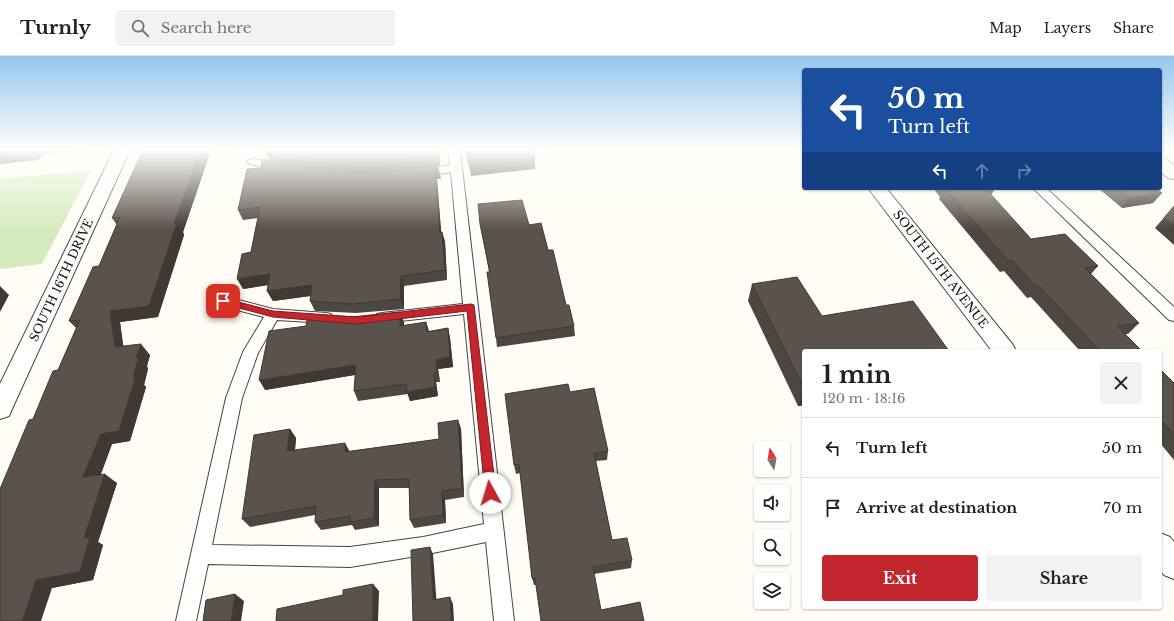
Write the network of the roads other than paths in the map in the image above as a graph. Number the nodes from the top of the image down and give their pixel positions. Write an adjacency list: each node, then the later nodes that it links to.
1 (109, 176): 12 (street, SOUTH 16TH DRIVE)
2 (457, 176): 6 (lane)
3 (879, 190): 11 (street, SOUTH 15TH AVENUE)
4 (1041, 190): 8 (lane)
5 (223, 301): 7 (lane)
6 (471, 308): 10 (lane); 14 (lane)
7 (273, 314): 9 (lane); 16 (lane)
8 (1174, 316)
9 (341, 319)
10 (372, 319)
11 (1003, 349)
12 (8, 379): 13 (street, SOUTH 16TH DRIVE)
13 (0, 409)
14 (494, 531): 16 (lane); 19 (lane)
15 (1162, 550): 17 (street)
16 (200, 554): 18 (lane)
17 (1174, 565)
18 (186, 621)
19 (504, 621)

